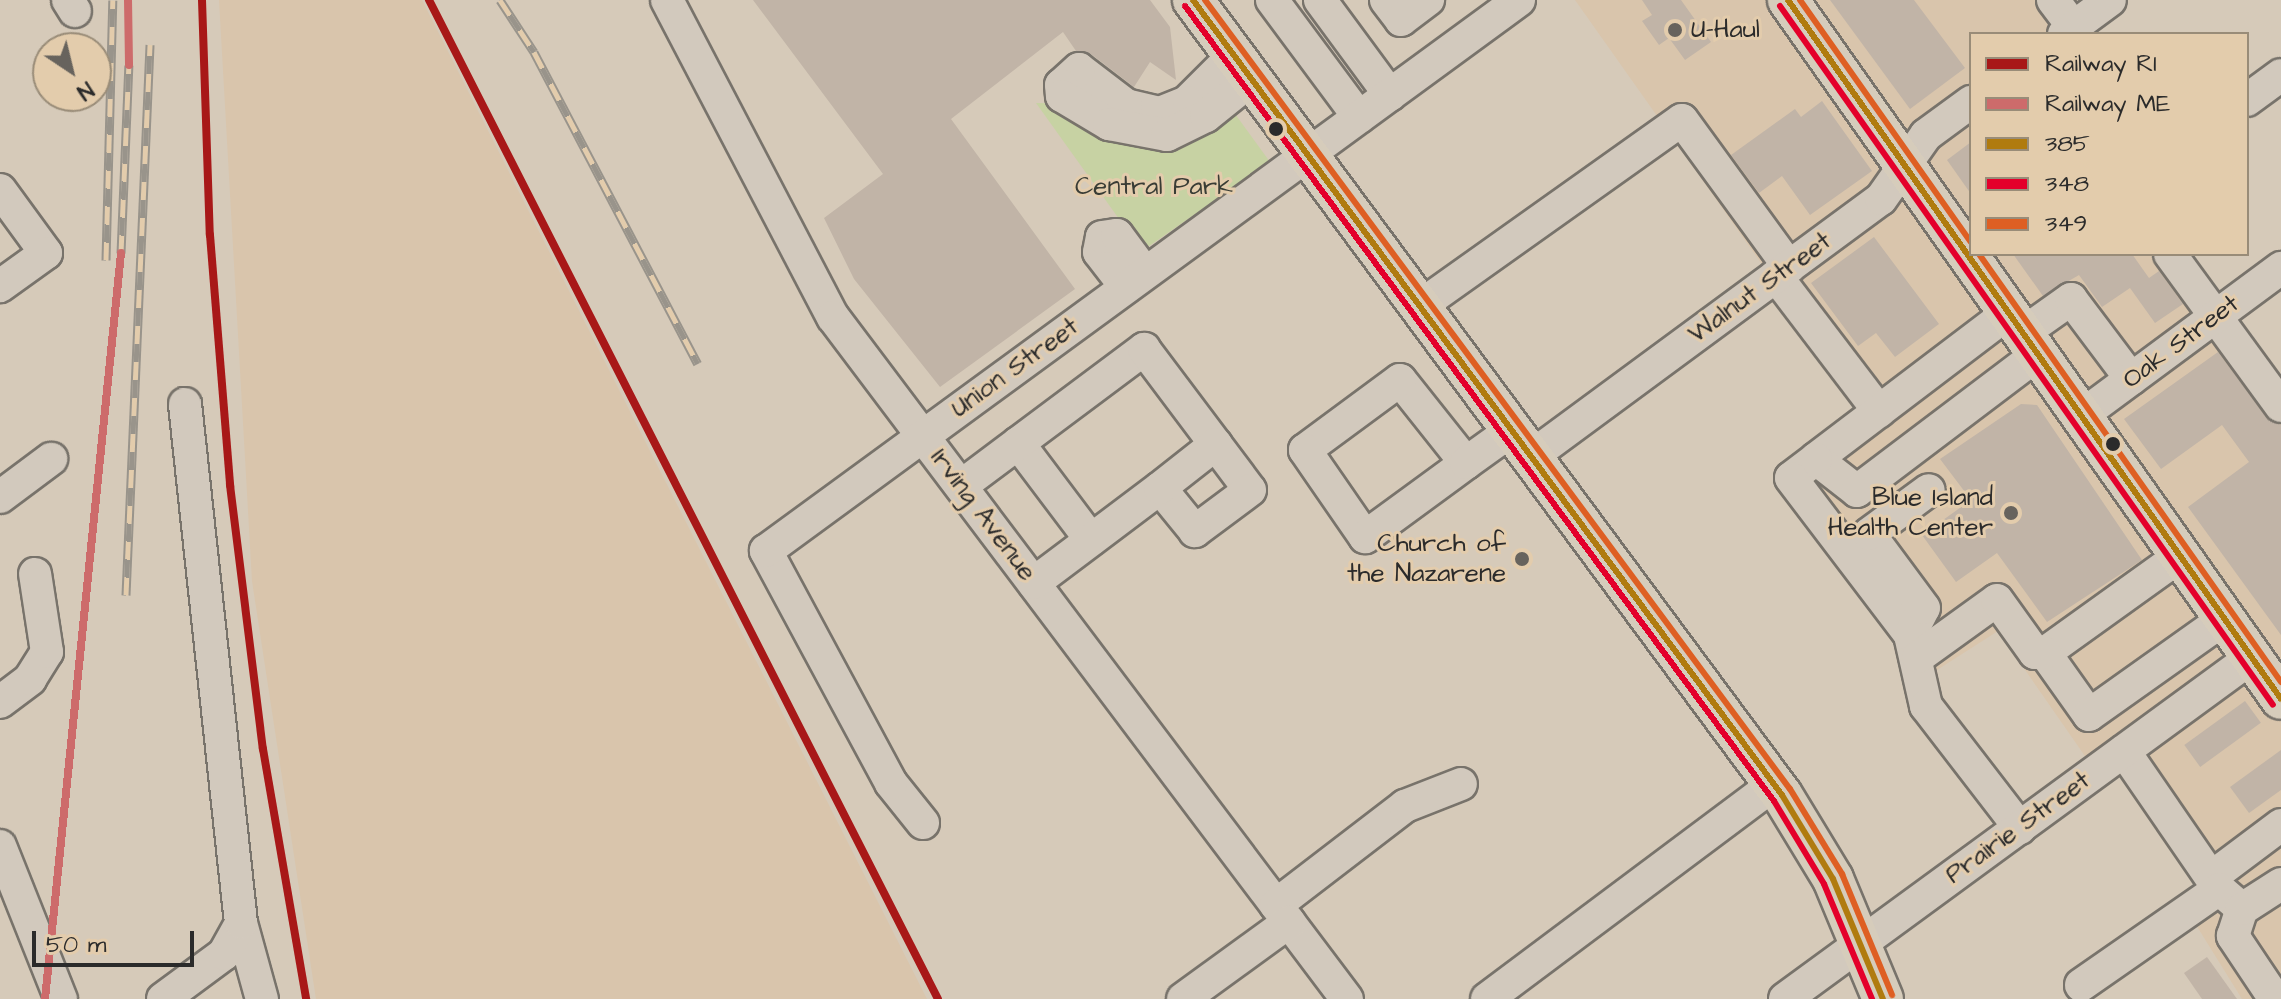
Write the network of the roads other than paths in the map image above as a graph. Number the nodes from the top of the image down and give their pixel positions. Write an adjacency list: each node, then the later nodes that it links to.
1 (667, 0): 33 (street, Irving Avenue)
2 (1193, 0): 12 (main road)
3 (1272, 0): 17 (street)
4 (1320, 0): 14 (street)
5 (1386, 0): 6 (street)
6 (1428, 0)
7 (1519, 0): 14 (street, Union Street)
8 (1788, 0): 19 (main road)
9 (2053, 0): 11 (street)
10 (2110, 0): 11 (street)
11 (2069, 31)
12 (1243, 67): 12 (street); 18 (main road)
13 (2281, 75): 15 (street)
14 (1390, 95): 17 (street, Union Street)
15 (2249, 99)
16 (1969, 103): 19 (street, Walnut Street)
17 (1359, 117): 18 (street, Union Street)
18 (1308, 154): 25 (main road); 33 (street, Union Street)
19 (1905, 166): 23 (street, Walnut Street); 27 (main road)
20 (0, 190): 24 (street)
21 (2171, 256): 26 (street)
22 (2281, 268): 26 (street, Oak Street)
23 (1782, 271): 25 (street); 31 (street); 35 (street, Walnut Street)
24 (0, 286)
25 (1420, 306): 35 (main road)
26 (2215, 316): 28 (street, Oak Street); 30 (street)
27 (2023, 333): 28 (street); 31 (street); 32 (main road); 38 (street)
28 (2131, 379): 32 (street, Oak Street)
29 (185, 404): 64 (street)
30 (2281, 406)
31 (1879, 411): 38 (street)
32 (2081, 416): 45 (main road)
33 (923, 436): 40 (street, Irving Avenue); 56 (street, Union Street)
34 (1018, 443): 36 (street); 40 (street); 44 (street)
35 (1522, 443): 39 (street, Walnut Street); 55 (main road)
36 (1216, 444): 41 (street); 41 (street)
37 (51, 459): 43 (street)
38 (1816, 459): 49 (street)
39 (1466, 463): 39 (street, Walnut Street)
40 (961, 486): 47 (street, Irving Avenue)
41 (1160, 488): 44 (street)
42 (1929, 490): 49 (street)
43 (0, 497)
44 (1091, 540): 47 (street)
45 (2180, 556): 48 (main road); 50 (street)
46 (35, 574): 52 (street)
47 (1034, 583): 63 (street, Irving Avenue)
48 (2224, 619): 50 (street); 51 (main road)
49 (1914, 646): 50 (street); 58 (street)
50 (2045, 653)
51 (2272, 682): 53 (street, Prairie Street)
52 (0, 702)
53 (2124, 751): 58 (street, Prairie Street); 61 (street)
54 (1461, 784): 63 (street)
55 (1774, 784): 65 (main road); 73 (street)
56 (923, 823)
57 (2281, 825): 61 (street)
58 (2020, 828): 65 (street, Prairie Street)
59 (0, 846): 62 (street)
60 (2281, 884): 61 (street)
61 (2225, 891): 66 (street); 67 (street)
62 (11, 907): 68 (street)
63 (1282, 913): 71 (street); 72 (street, Irving Avenue)
64 (241, 923): 69 (street); 70 (street)
65 (1862, 944): 74 (street, Prairie Street); 75 (main road)
66 (2274, 984)
67 (2081, 985)
68 (61, 999)
69 (163, 999)
70 (262, 999)
71 (1183, 999)
72 (1347, 999)
73 (1487, 999)
74 (1785, 999)
75 (1883, 999)

